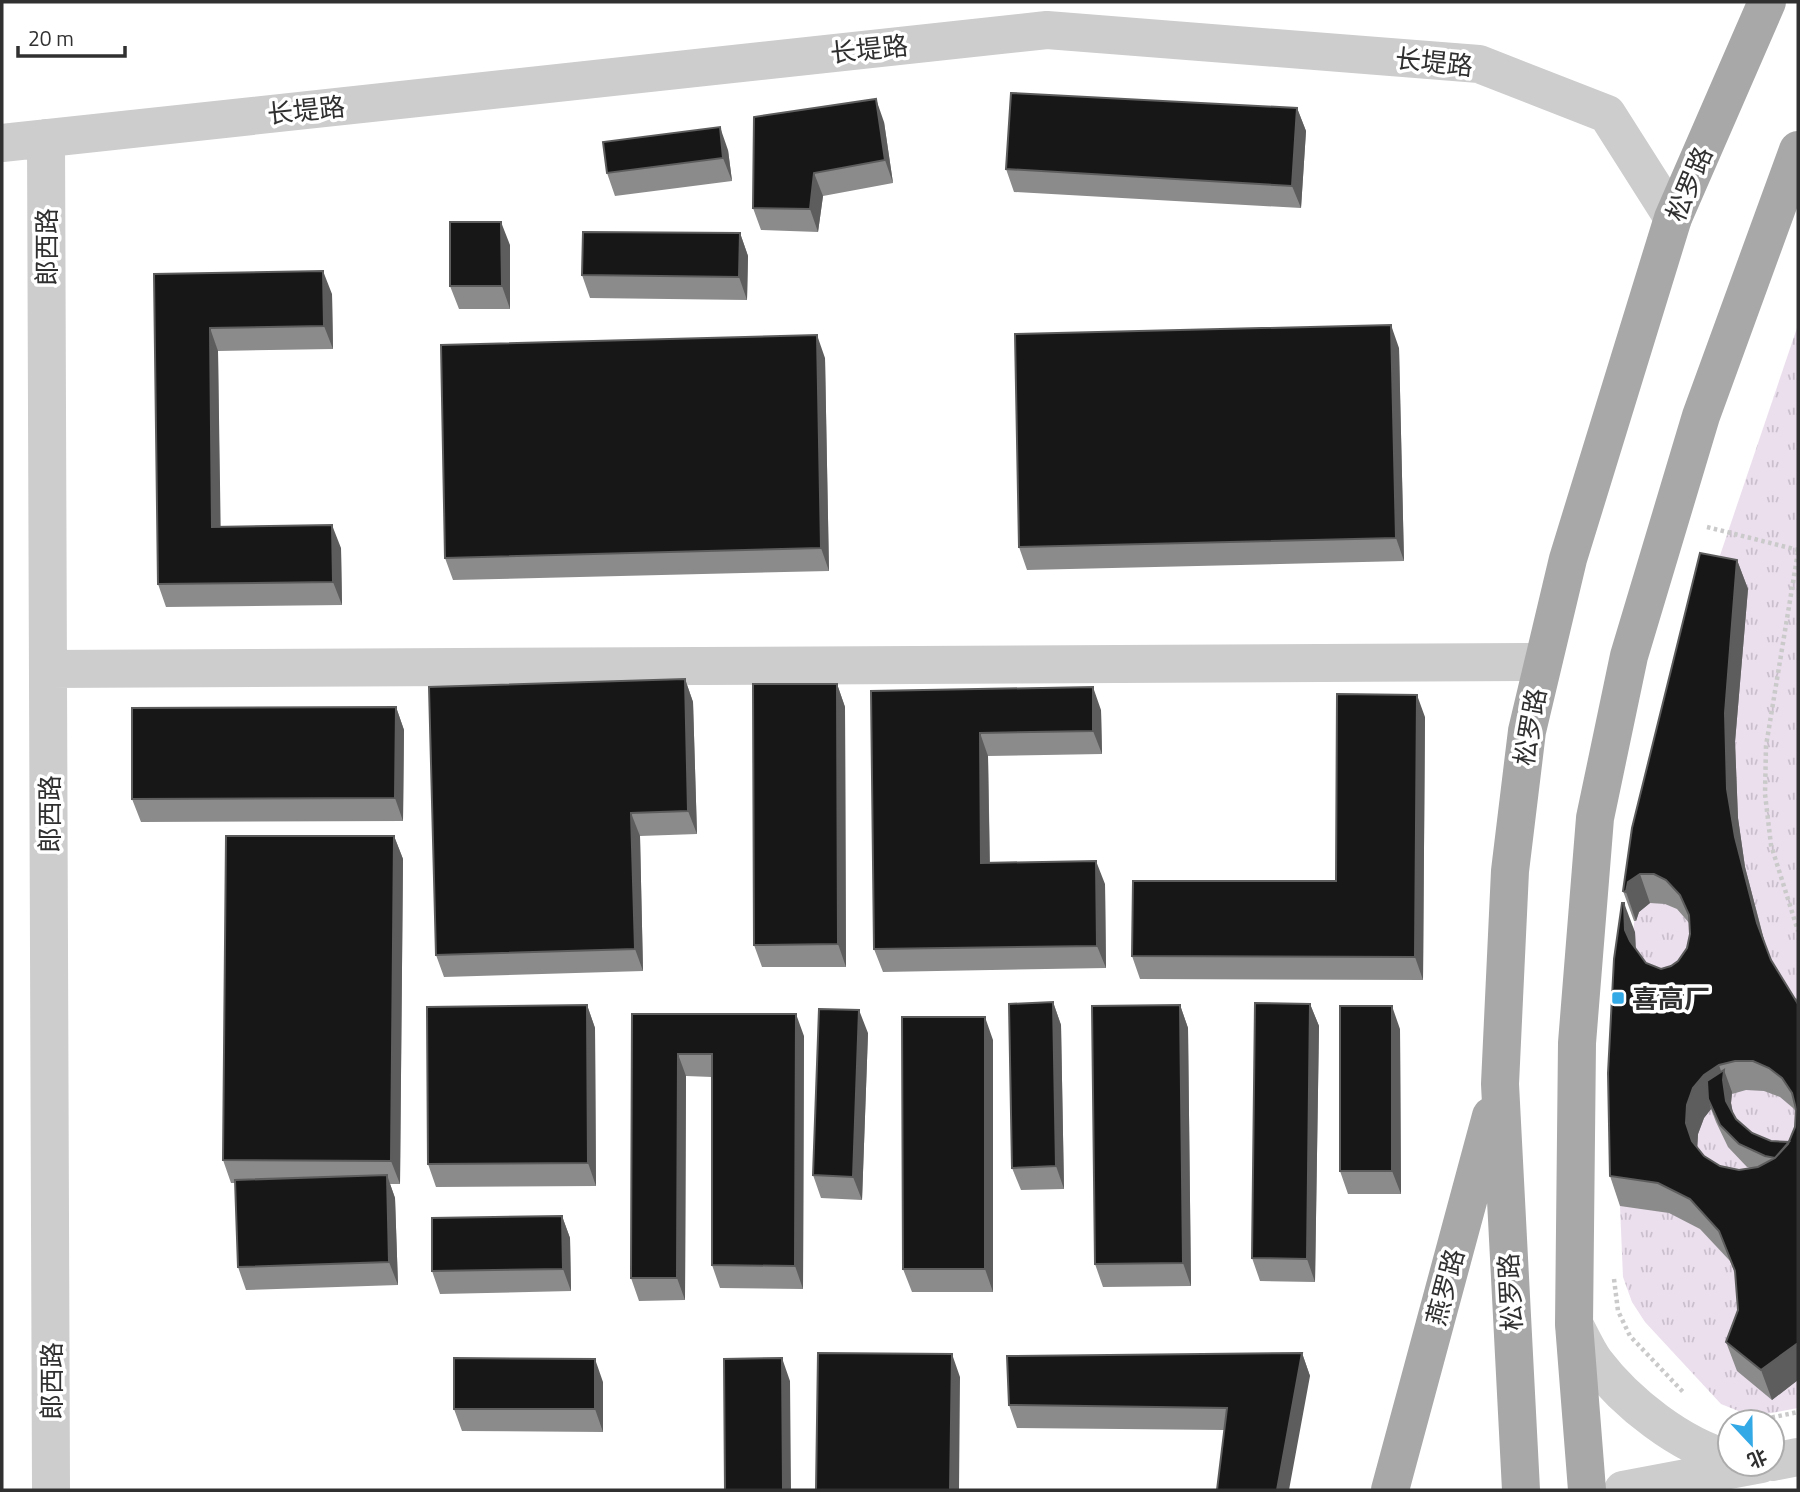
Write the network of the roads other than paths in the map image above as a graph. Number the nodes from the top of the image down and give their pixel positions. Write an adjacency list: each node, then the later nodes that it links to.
1 (1767, 2): 5 (main road, 松罗路)
2 (46, 138): 3 (street, 长堤路); 5 (street, 长堤路); 7 (street, 郎西路)
3 (2, 143)
4 (1798, 150): 9 (main road)
5 (1674, 218): 6 (main road, 松罗路)
6 (1543, 662): 7 (street); 8 (main road, 松罗路)
7 (48, 669): 12 (street, 郎西路)
8 (1500, 1084): 13 (main road, 燕罗路); 14 (main road, 松罗路)
9 (1574, 1324): 10 (street); 15 (main road)
10 (1716, 1454)
11 (1716, 1472): 16 (street)
12 (51, 1490)
13 (1390, 1490)
14 (1521, 1490)
15 (1587, 1490)
16 (1623, 1490)

